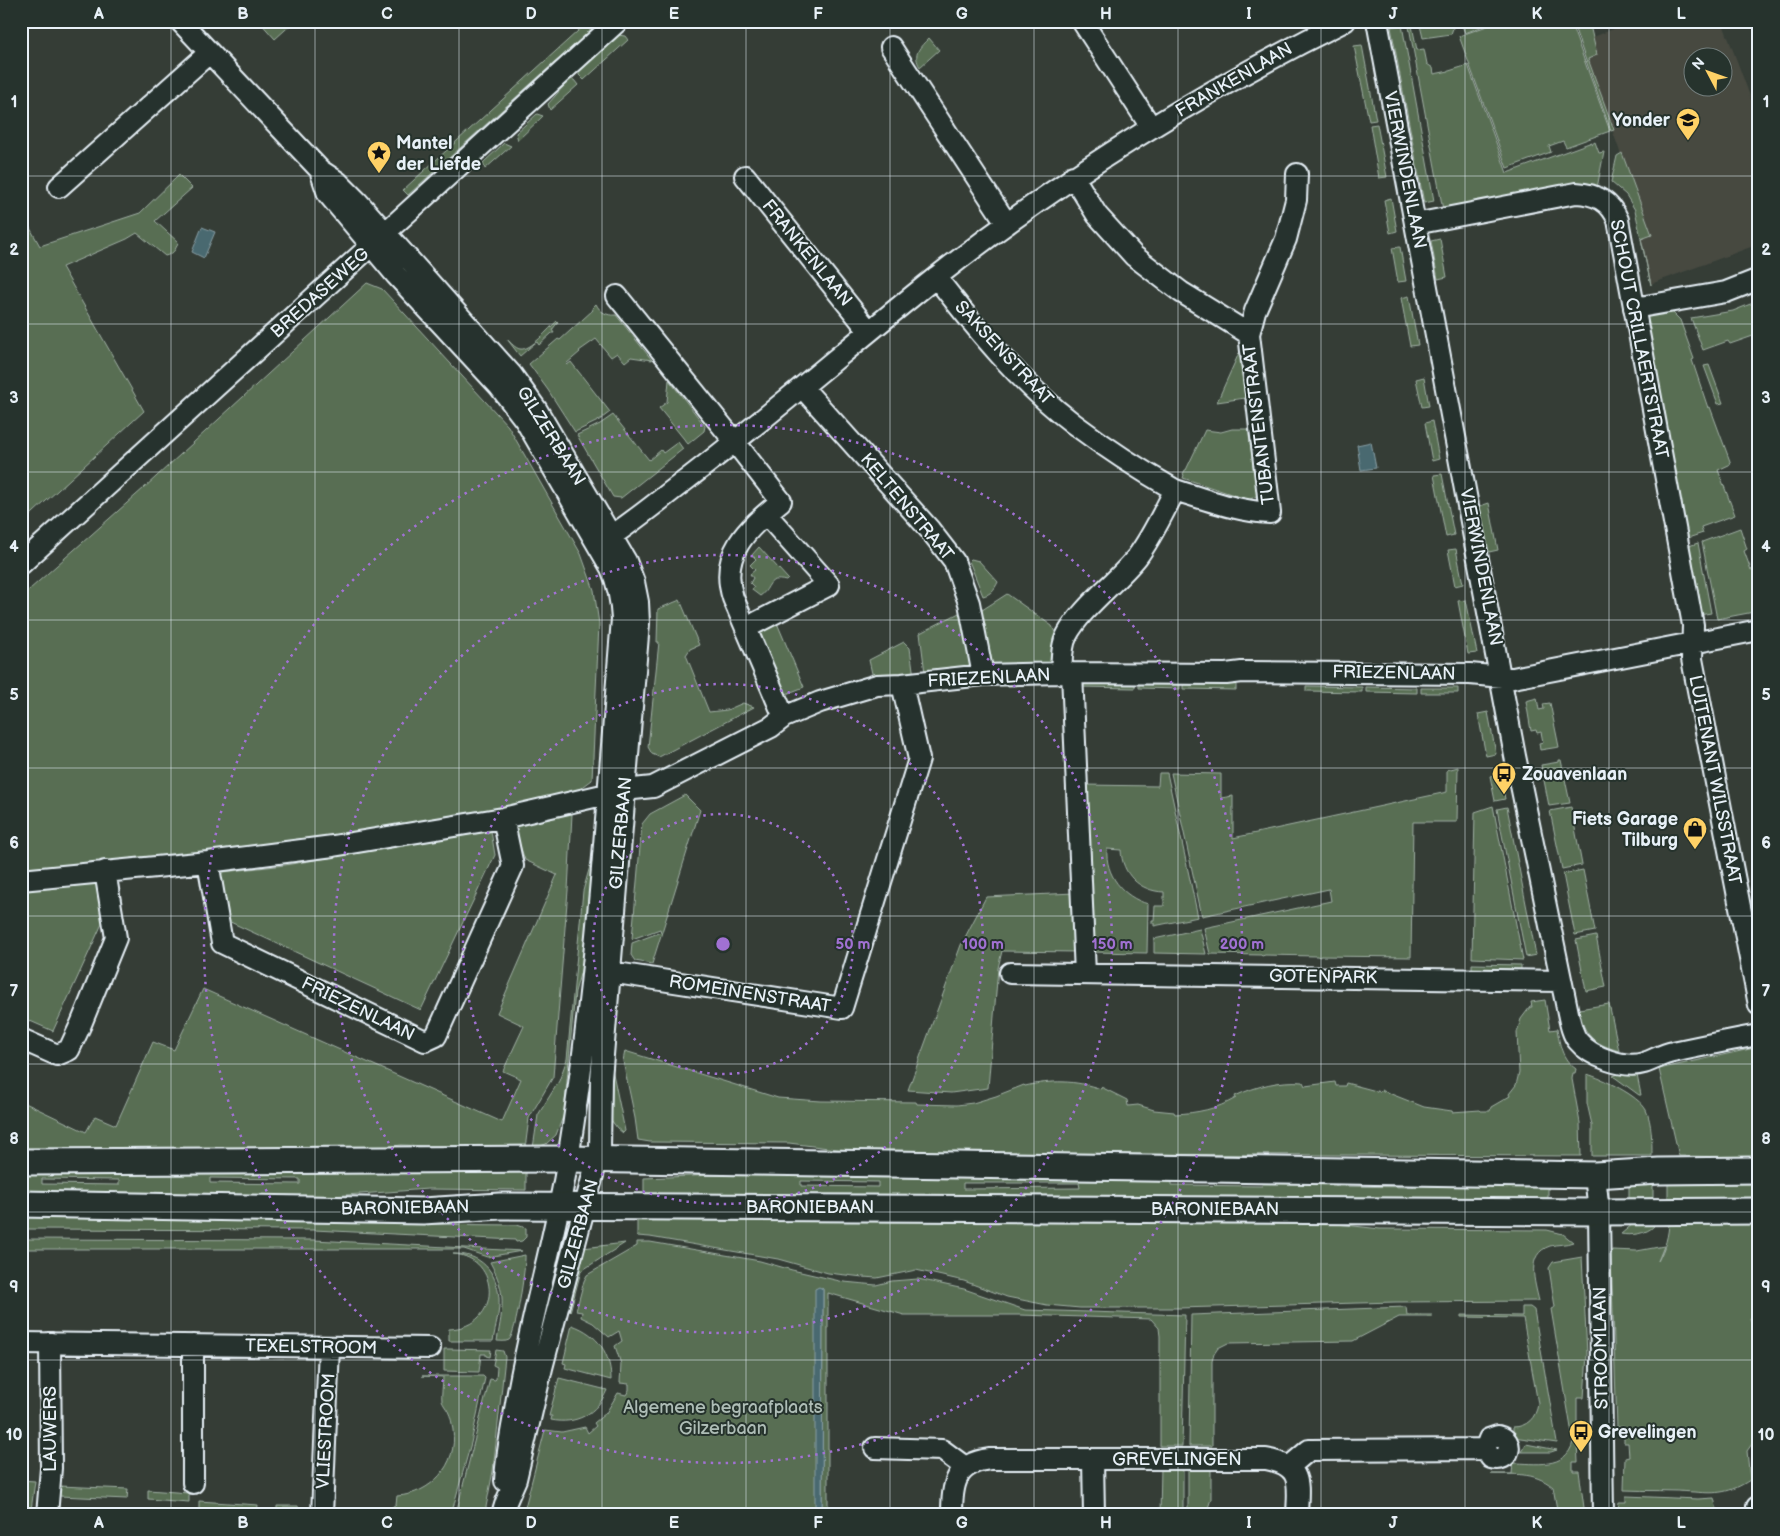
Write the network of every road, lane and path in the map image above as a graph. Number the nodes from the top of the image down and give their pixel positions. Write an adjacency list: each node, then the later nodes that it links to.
1 (180, 21): 7 (street, GILZERBAAN)
2 (618, 21): 15 (street, BREDASEWEG)
3 (1082, 21): 8 (street)
4 (1345, 21): 8 (street, FRANKENLAAN)
5 (1378, 21): 14 (street, VIERWINDENLAAN)
6 (891, 47): 13 (street)
7 (209, 53): 12 (street); 15 (street, GILZERBAAN)
8 (1150, 127): 11 (street, FRANKENLAAN)
9 (1297, 174): 21 (street, TUBANTENSTRAAT)
10 (745, 176): 20 (street, FRANKENLAAN)
11 (1073, 176): 13 (street, FRANKENLAAN); 21 (street)
12 (59, 187)
13 (1007, 224): 16 (street, FRANKENLAAN)
14 (1415, 224): 19 (street, SCHOUT CRILLAERTSTRAAT); 33 (street, VIERWINDENLAAN)
15 (379, 240): 26 (street, GILZERBAAN); 27 (street, BREDASEWEG)
16 (936, 277): 20 (street, FRANKENLAAN); 24 (street, SAKSENSTRAAT)
17 (1759, 280): 19 (street)
18 (617, 296): 23 (street)
19 (1634, 308): 30 (street, SCHOUT CRILLAERTSTRAAT)
20 (869, 331): 22 (street, FRANKENLAAN)
21 (1249, 334): 24 (street, TUBANTENSTRAAT)
22 (802, 387): 23 (street, FRANKENLAAN); 32 (street, KELTENSTRAAT)
23 (736, 442): 25 (street); 26 (street, FRANKENLAAN)
24 (1175, 490): 31 (street)
25 (766, 514): 28 (street); 28 (street)
26 (605, 540): 36 (street, GILZERBAAN)
27 (21, 564)
28 (746, 628): 35 (street)
29 (1759, 630): 30 (street)
30 (1692, 643): 33 (street); 45 (street, LUITENANT WILSSTRAAT)
31 (1067, 673): 32 (street, FRIEZENLAAN); 33 (street, FRIEZENLAAN); 43 (street)
32 (983, 675): 34 (street, FRIEZENLAAN)
33 (1502, 678): 44 (street, VIERWINDENLAAN)
34 (902, 684): 35 (street, FRIEZENLAAN); 41 (street, ROMEINENSTRAAT)
35 (784, 717): 36 (street, FRIEZENLAAN)
36 (616, 791): 37 (street, FRIEZENLAAN); 41 (street, GILZERBAAN)
37 (503, 818): 38 (street, FRIEZENLAAN); 38 (street, FRIEZENLAAN)
38 (208, 862): 39 (street, FRIEZENLAAN)
39 (106, 871): 40 (street, FRIEZENLAAN); 47 (street)
40 (21, 880)
41 (601, 970): 48 (street, GILZERBAAN); 49 (street, GILZERBAAN)
42 (1010, 973): 43 (street, GOTENPARK)
43 (1085, 974): 44 (street, GOTENPARK)
44 (1561, 980): 46 (street, VIERWINDENLAAN)
45 (1759, 1005)
46 (1759, 1035)
47 (21, 1039)
48 (568, 1159): 49 (main road); 50 (main road); 54 (street, GILZERBAAN)
49 (598, 1160): 52 (main road); 55 (street, GILZERBAAN)
50 (21, 1162)
51 (1759, 1170): 52 (main road)
52 (1595, 1175): 57 (street)
53 (21, 1204): 54 (main road, BARONIEBAAN)
54 (560, 1206): 55 (main road, BARONIEBAAN); 69 (street, GILZERBAAN)
55 (585, 1206): 57 (main road, BARONIEBAAN); 69 (street, GILZERBAAN)
56 (1759, 1211): 57 (main road, BARONIEBAAN)
57 (1599, 1212): 75 (street, STROOMLAAN)
58 (50, 1343): 59 (street, TEXELSTROOM); 60 (street, TEXELSTROOM); 70 (street, LAUWERS)
59 (21, 1344)
60 (193, 1345): 61 (street, TEXELSTROOM); 68 (street)
61 (329, 1347): 62 (street, TEXELSTROOM); 71 (street, VLIESTROOM)
62 (430, 1348)
63 (875, 1448): 66 (street)
64 (1485, 1449): 67 (street)
65 (1093, 1459): 66 (street, GREVELINGEN); 67 (street, GREVELINGEN); 73 (street, GREVELINGEN)
66 (965, 1468): 72 (street)
67 (1289, 1468): 74 (street)
68 (193, 1484)
69 (504, 1508)
70 (46, 1515)
71 (322, 1515)
72 (952, 1515)
73 (1094, 1515)
74 (1298, 1515)
75 (1603, 1515)

